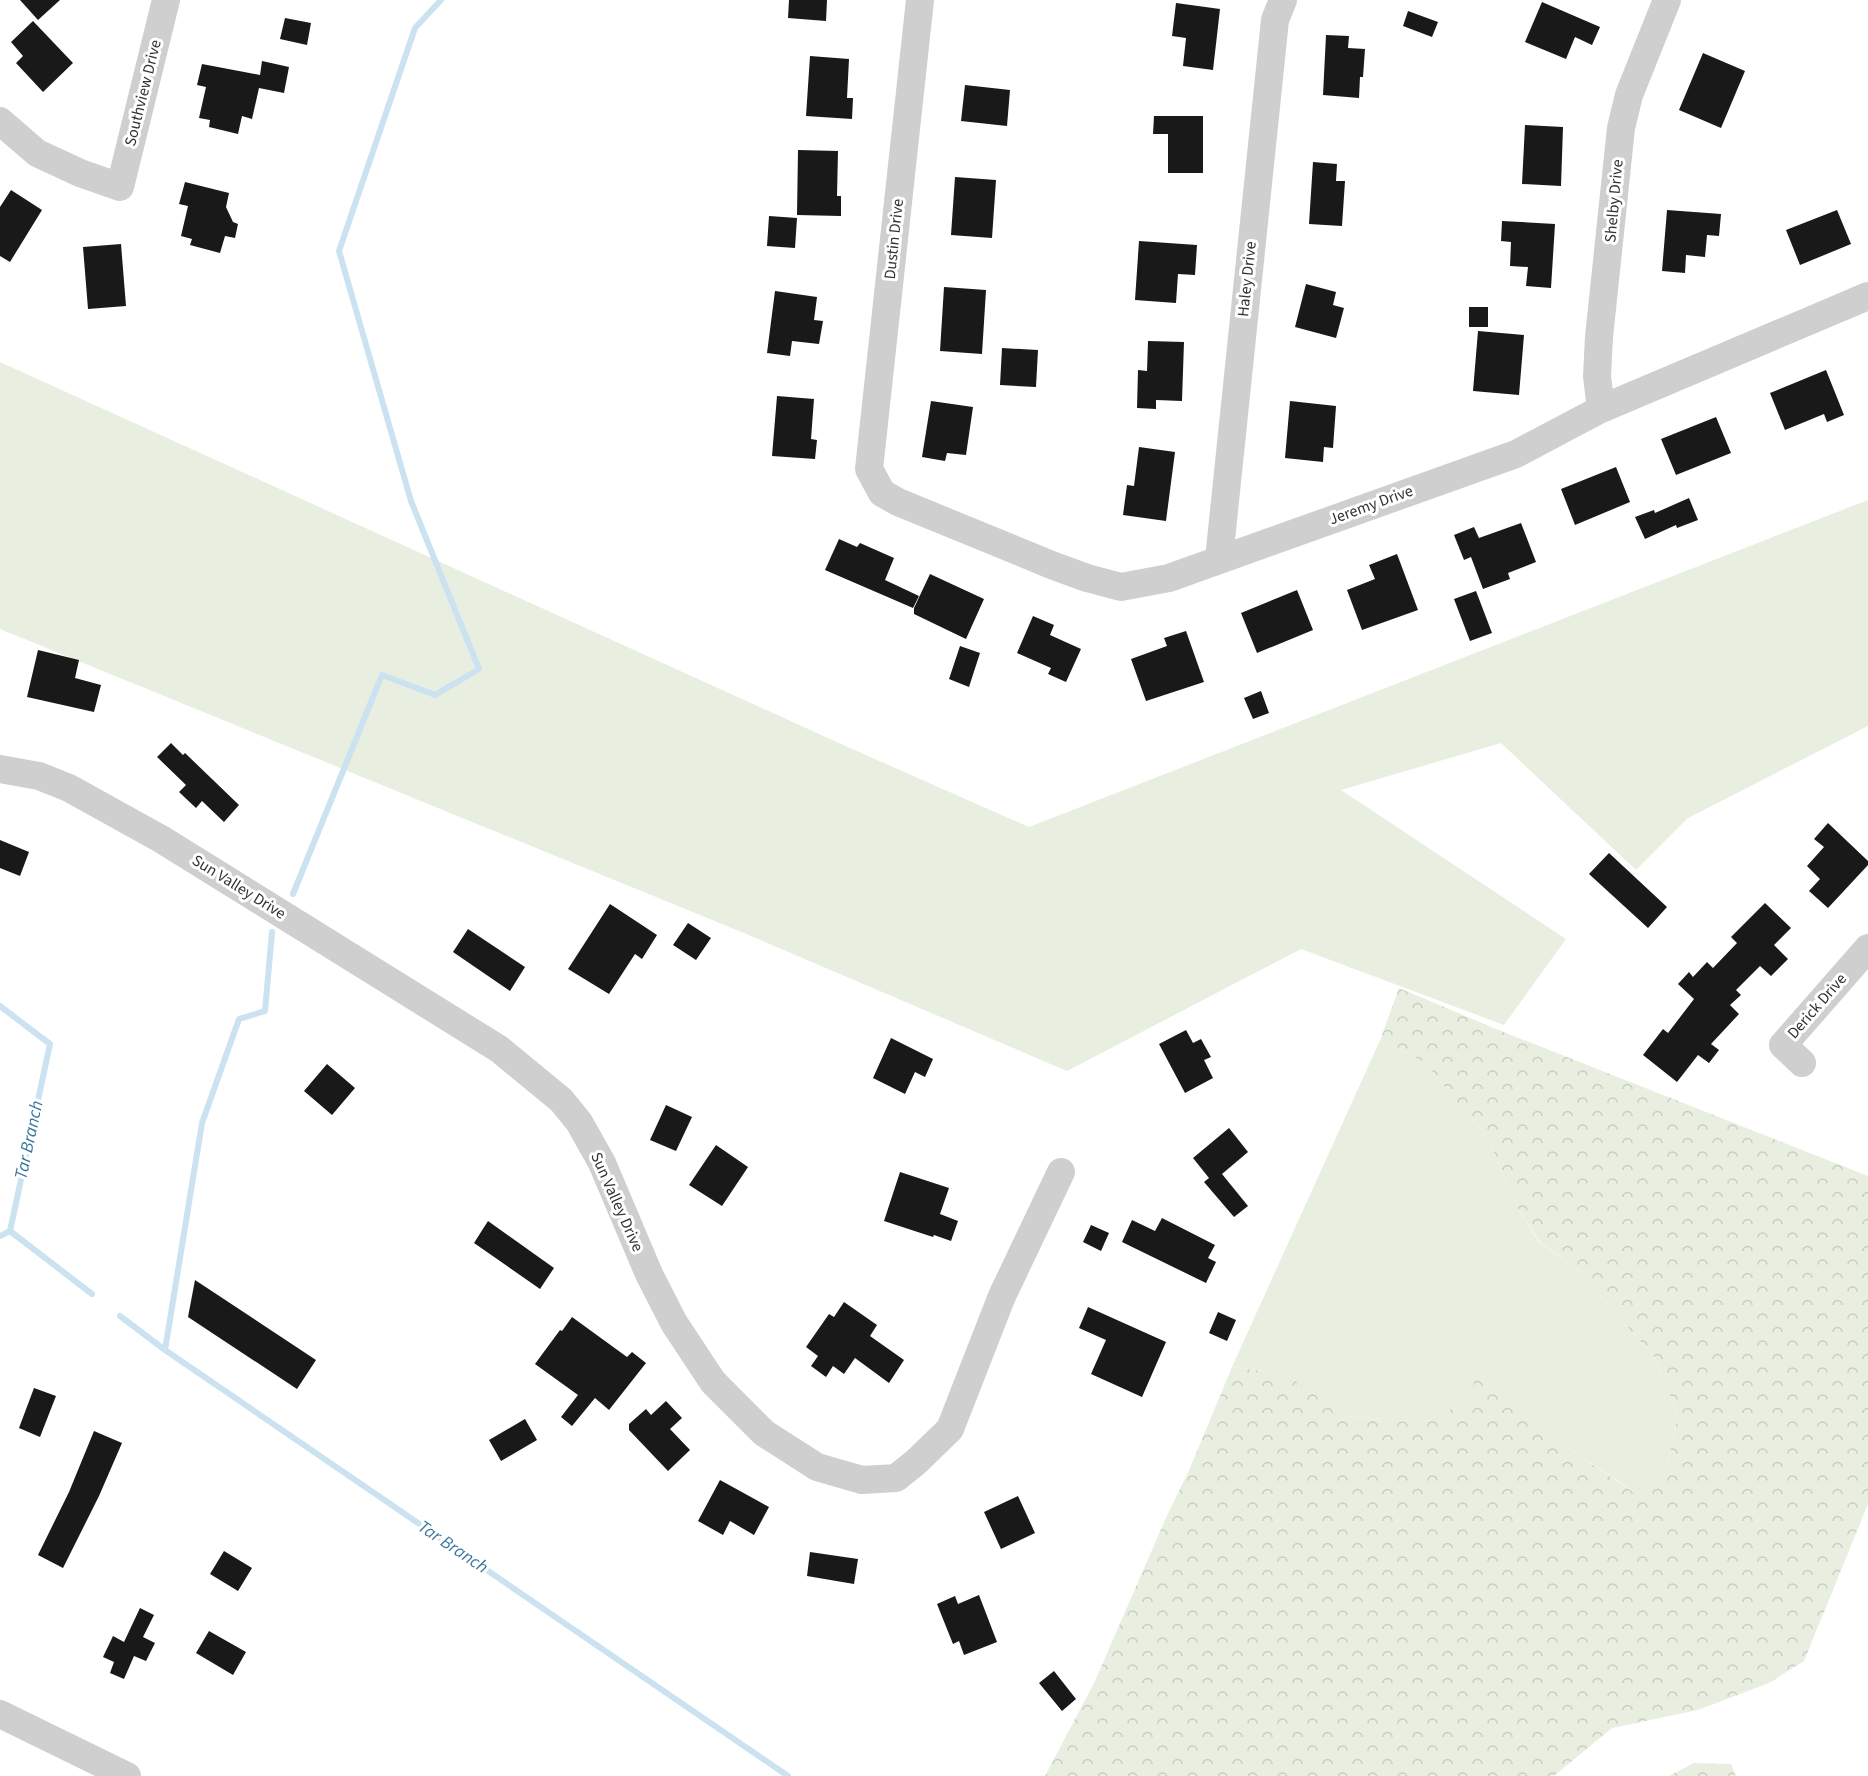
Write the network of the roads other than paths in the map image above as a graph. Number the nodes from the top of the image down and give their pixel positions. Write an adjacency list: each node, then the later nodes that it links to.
1 (166, 0): 5 (street, Southview Drive)
2 (920, 0): 8 (street, Dustin Drive)
3 (1282, 0): 9 (street, Haley Drive)
4 (1667, 0): 7 (street, Shelby Drive)
5 (0, 121)
6 (1868, 296): 7 (street, Jeremy Drive)
7 (1601, 409): 9 (street, Jeremy Drive)
8 (872, 478): 9 (street, Jeremy Drive)
9 (1218, 559)
10 (0, 769): 13 (street, Sun Valley Drive)
11 (1868, 948): 12 (street, Derick Drive)
12 (1802, 1063)
13 (1061, 1172)
14 (0, 1714): 15 (street)
15 (128, 1776)

